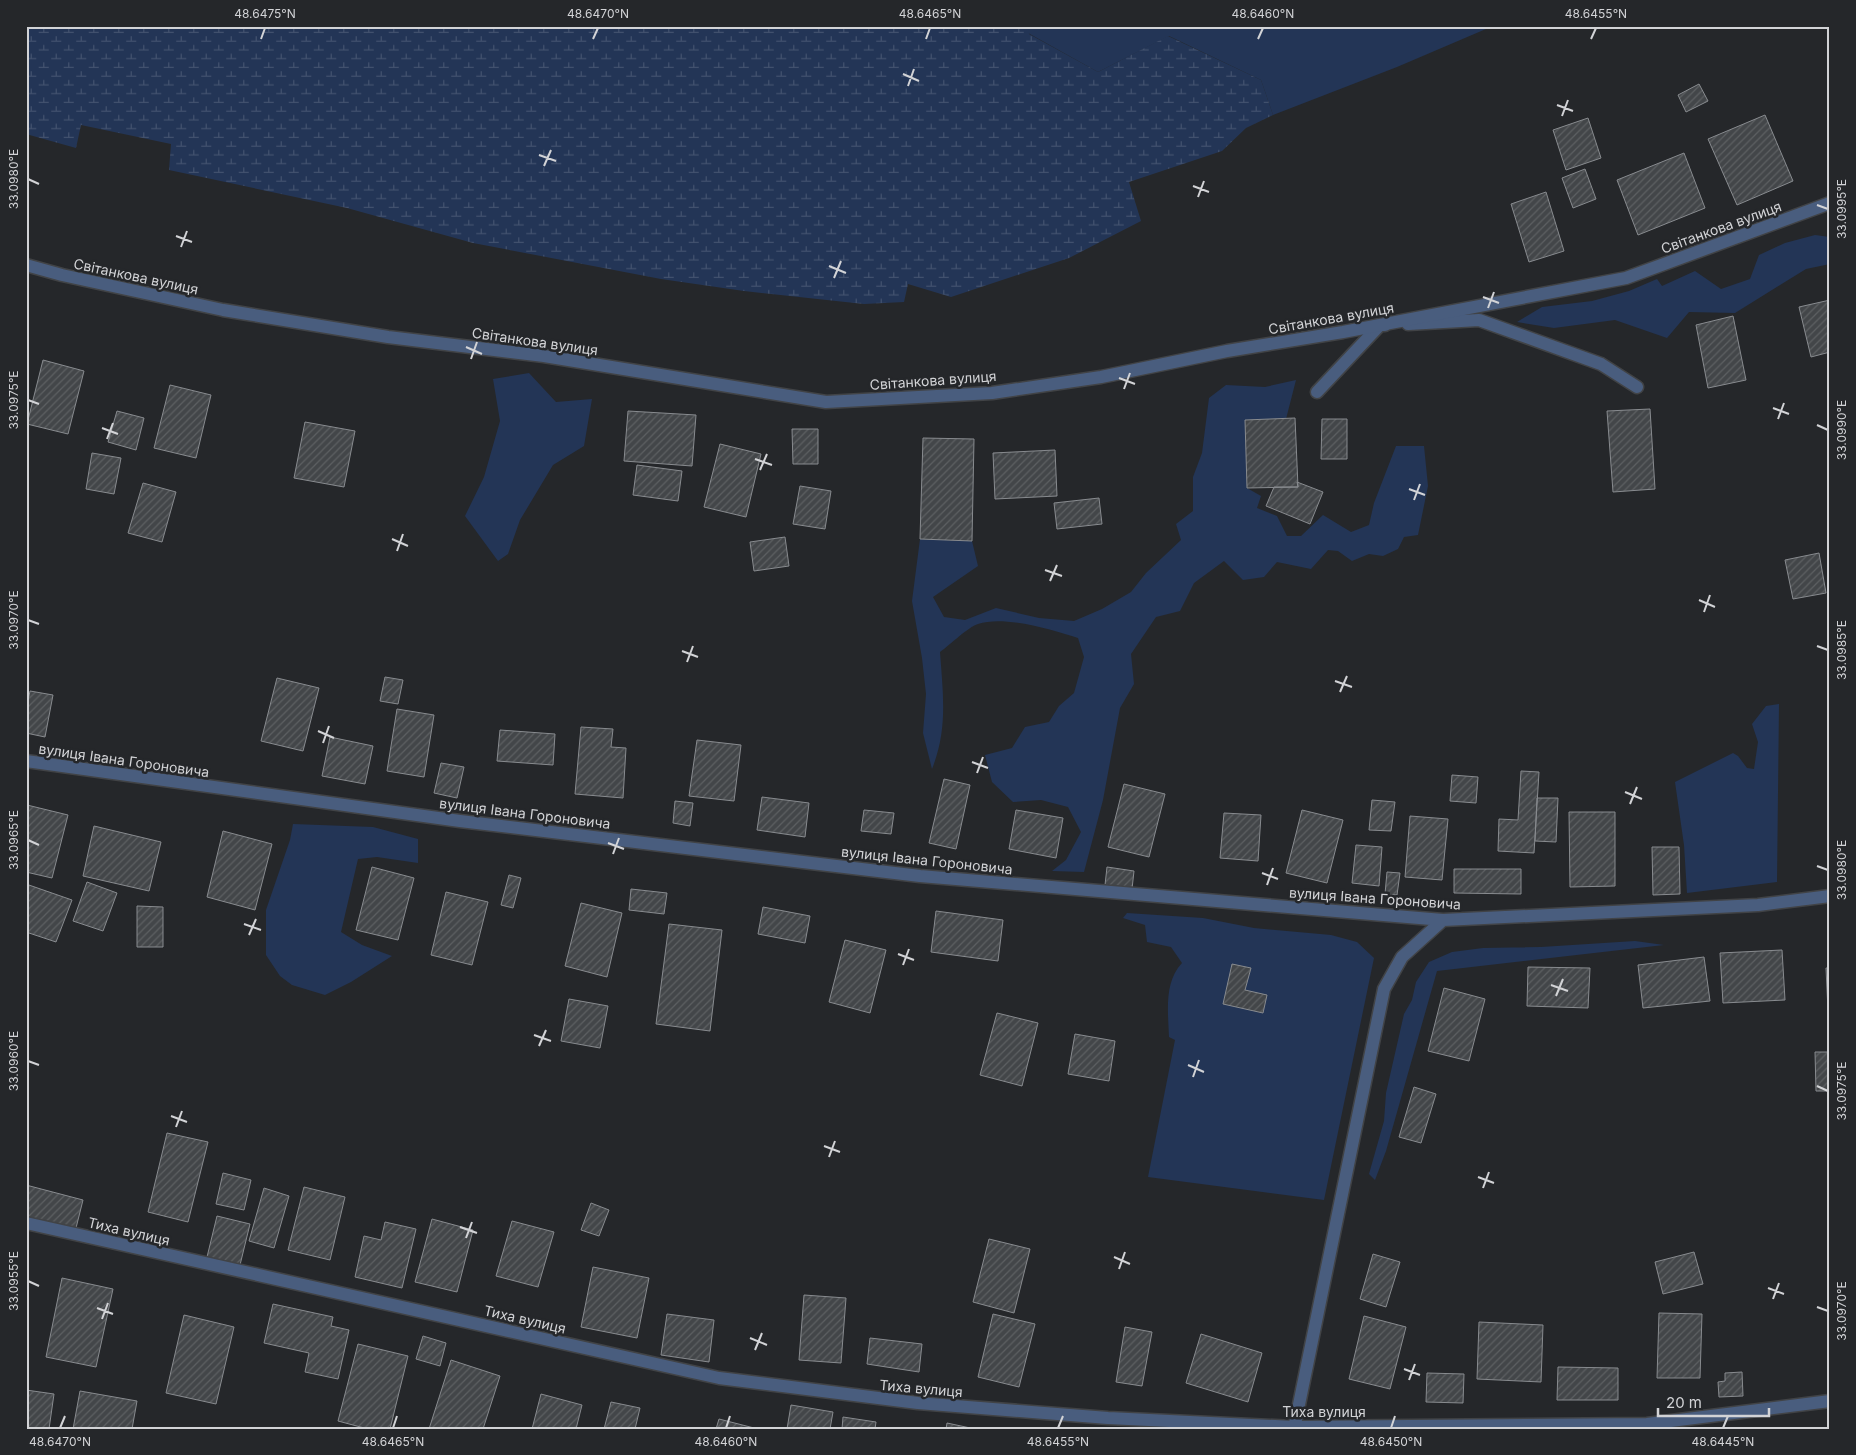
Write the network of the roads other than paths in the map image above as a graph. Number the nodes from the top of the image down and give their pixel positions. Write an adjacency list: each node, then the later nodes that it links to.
1 (1830, 203): 3 (street, Світанкова вулиця)
2 (26, 265): 3 (street, Світанкова вулиця)
3 (1380, 325): 4 (street); 5 (street)
4 (1637, 387)
5 (1317, 392)
6 (26, 761): 8 (street, вулиця Івана Гороновича)
7 (1830, 896): 8 (street, вулиця Івана Гороновича)
8 (1443, 920): 11 (street)
9 (26, 1223): 11 (street, Тиха вулиця)
10 (1830, 1401): 11 (street, Тиха вулиця)
11 (1294, 1428)

